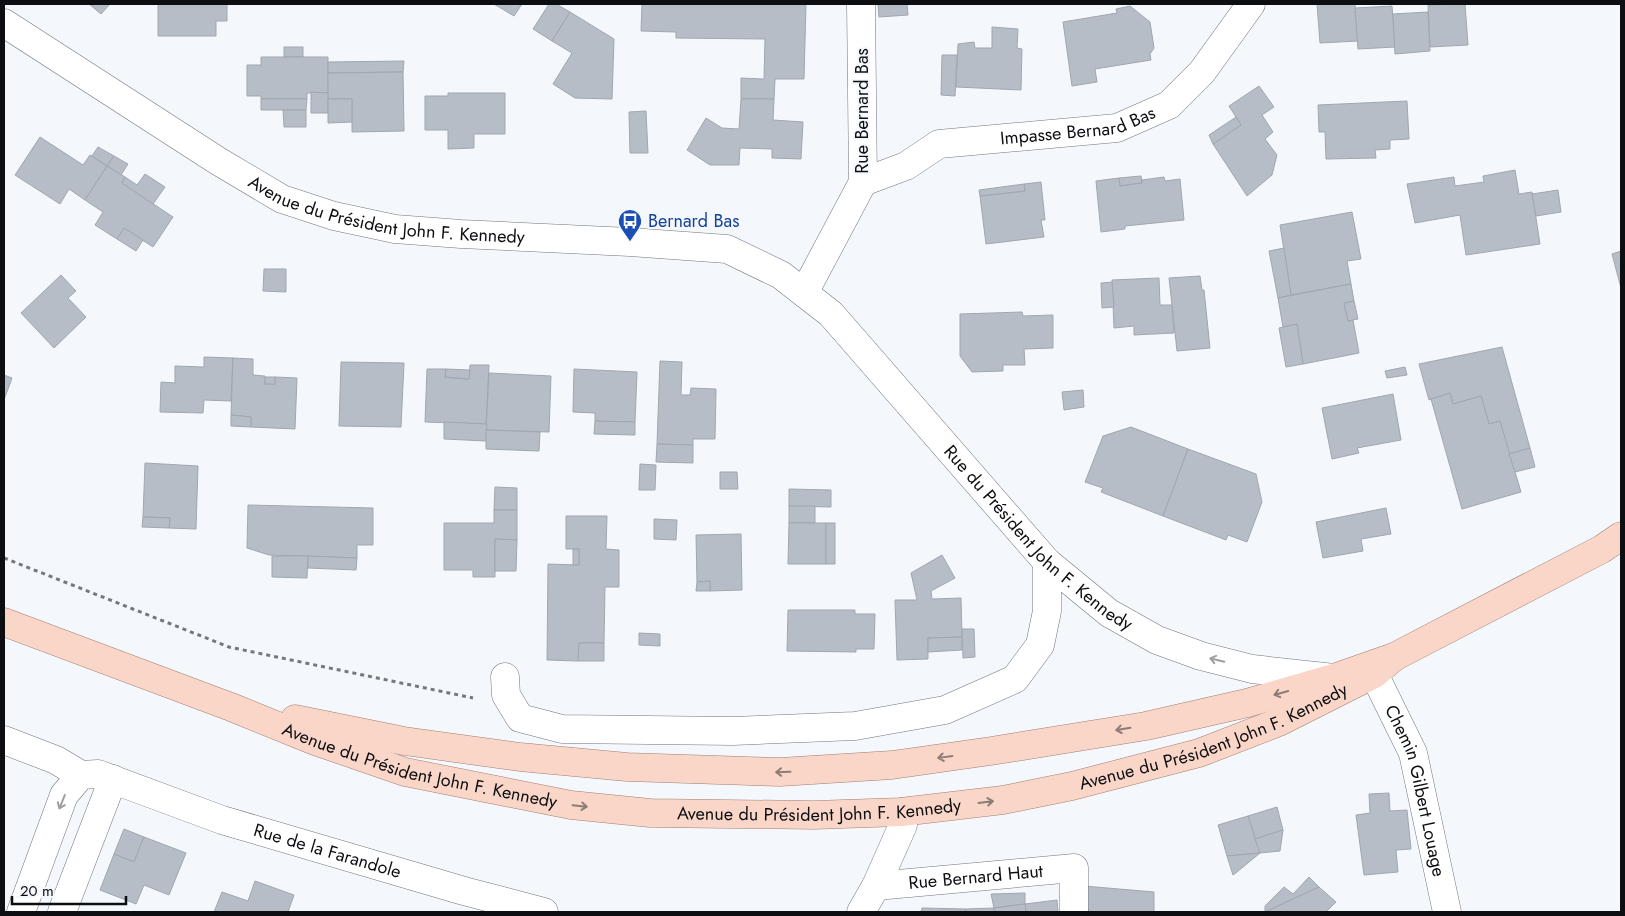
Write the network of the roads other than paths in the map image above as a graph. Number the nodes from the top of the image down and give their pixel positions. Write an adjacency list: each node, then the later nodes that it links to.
1 (861, 4): 4 (street, Rue Bernard Bas)
2 (1251, 4): 4 (street, Impasse Bernard Bas)
3 (4, 23): 5 (street, Avenue du Président John F. Kennedy)
4 (863, 182): 5 (street, Rue Bernard Bas)
5 (804, 293): 7 (street, Rue du Président John F. Kennedy)
6 (1615, 543): 9 (main road, Avenue du Président John F. Kennedy)
7 (1047, 562): 10 (street); 11 (street, Rue du Président John F. Kennedy, one-way to 7)
8 (4, 622): 12 (main road, Avenue du Président John F. Kennedy)
9 (1384, 666): 11 (main road, Avenue du Président John F. Kennedy); 16 (main road, Avenue du Président John F. Kennedy, one-way to 9); 24 (street, Chemin Gilbert Louage)
10 (505, 677)
11 (1334, 678): 12 (main road, Avenue du Président John F. Kennedy, one-way to 12)
12 (231, 707): 16 (main road, Avenue du Président John F. Kennedy, one-way to 16)
13 (4, 740): 14 (street)
14 (81, 776): 15 (street, Rue de la Farandole); 19 (street, one-way to 19)
15 (113, 779): 18 (street, Rue de la Farandole); 20 (street)
16 (901, 812): 17 (street, Rue Bernard Haut)
17 (876, 886): 22 (street, Rue Bernard Haut); 23 (street, Rue Bernard Haut)
18 (460, 902): 21 (street, Rue de la Farandole)
19 (22, 912)
20 (62, 912)
21 (544, 912)
22 (861, 912)
23 (1074, 912)
24 (1447, 912)

